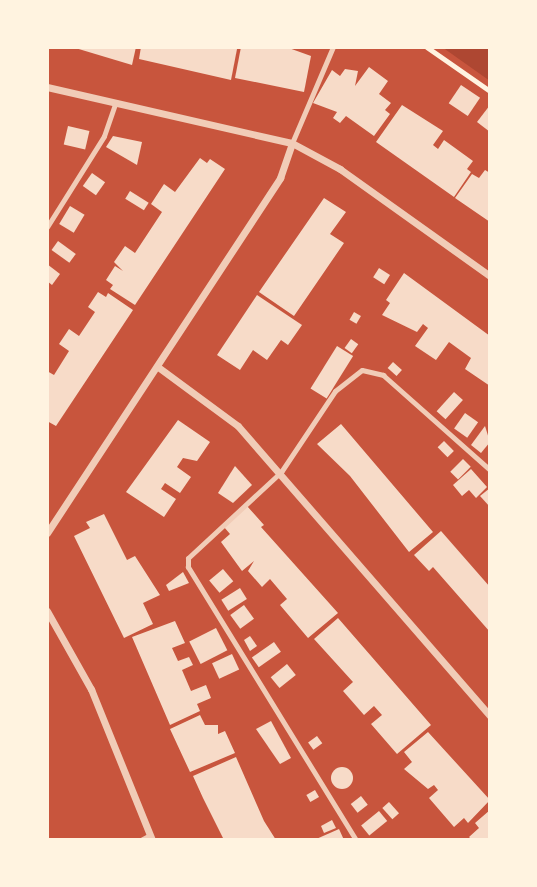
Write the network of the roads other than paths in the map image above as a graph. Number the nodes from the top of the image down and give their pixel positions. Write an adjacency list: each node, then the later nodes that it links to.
1 (333, 47): 4 (lane)
2 (47, 87): 3 (street)
3 (116, 102): 4 (street); 5 (lane)
4 (292, 143): 6 (street); 7 (street)
5 (47, 227)
6 (490, 276)
7 (158, 367): 9 (street); 10 (street)
8 (490, 470): 9 (lane)
9 (281, 472): 12 (street); 15 (lane)
10 (47, 533)
11 (47, 611): 13 (street)
12 (490, 716)
13 (151, 838): 14 (lane)
14 (141, 840)
15 (356, 840)

